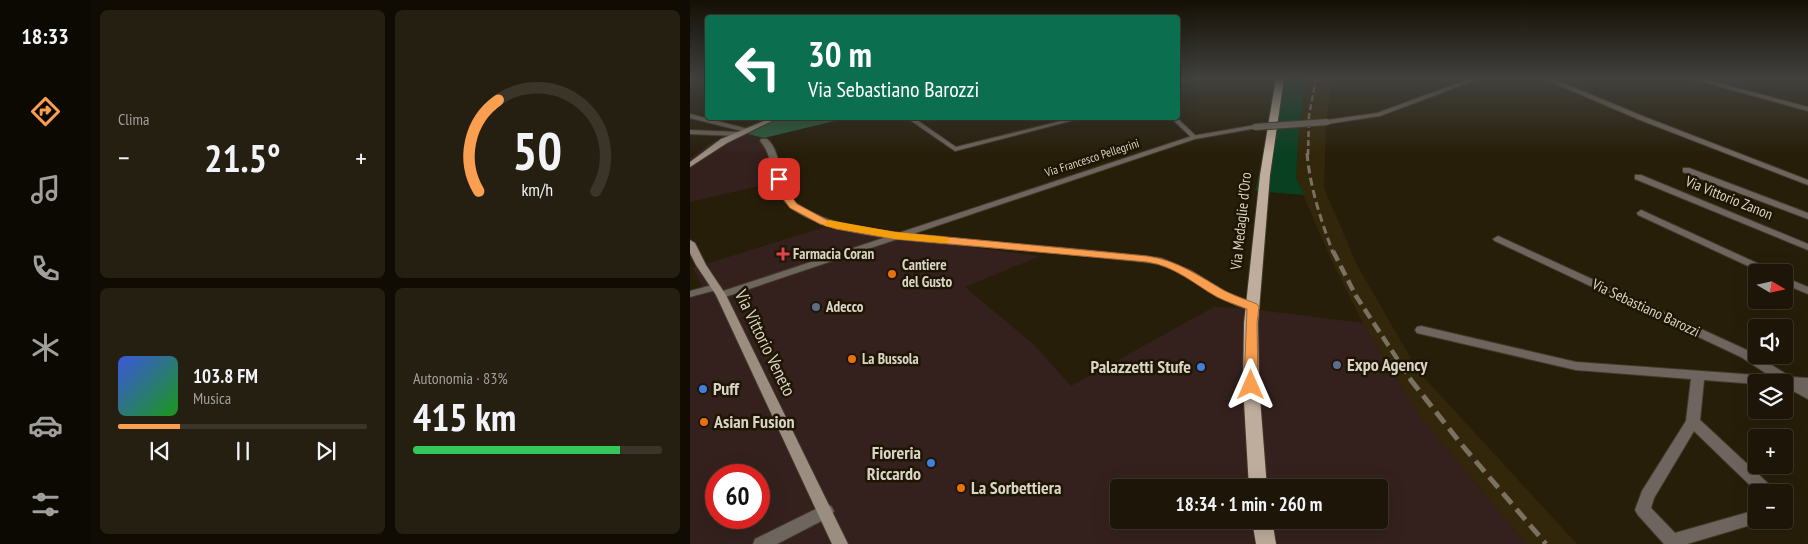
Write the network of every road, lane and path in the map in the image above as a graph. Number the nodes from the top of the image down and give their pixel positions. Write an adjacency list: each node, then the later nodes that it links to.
1 (1276, 103): 33 (main road, Via Medaglie d'Oro)
2 (1409, 103): 16 (street, Via Francesco Pellegrini, bridge)
3 (1602, 103): 21 (street)
4 (1787, 103): 5 (street)
5 (1808, 109)
6 (690, 116): 7 (street)
7 (705, 120)
8 (706, 120): 13 (street)
9 (770, 120): 13 (main road)
10 (913, 120): 11 (street)
11 (1071, 120)
12 (1176, 120): 16 (street)
13 (746, 130): 15 (main road)
14 (690, 132): 15 (street)
15 (738, 134): 18 (main road)
16 (1194, 137): 24 (street, Via Francesco Pellegrini)
17 (764, 141): 24 (street)
18 (690, 166)
19 (1686, 170): 23 (street, Via Vittorio Zanon)
20 (1638, 177): 27 (street, Via Vittorio Zanon)
21 (1808, 183)
22 (1641, 213): 28 (street)
23 (1808, 216)
24 (895, 235): 30 (street, Via Francesco Pellegrini); 33 (street)
25 (1498, 239): 35 (street, Via Sebastiano Barozzi)
26 (690, 243): 30 (main road, Via Vittorio Veneto)
27 (1808, 246)
28 (1751, 264)
29 (1793, 284): 31 (street)
30 (719, 291): 32 (street, Via Francesco Pellegrini); 45 (main road, Via Vittorio Veneto)
31 (1808, 291)
32 (690, 294)
33 (1253, 307): 43 (main road, Via Medaglie d'Oro)
34 (1421, 330): 36 (street, Via Sebastiano Barozzi)
35 (1777, 374)
36 (1698, 375): 37 (street, Via Sebastiano Barozzi); 42 (street)
37 (1748, 379)
38 (1793, 383): 39 (street, Via Sebastiano Barozzi)
39 (1808, 383)
40 (1793, 384): 41 (street, Via Sebastiano Barozzi)
41 (1808, 394)
42 (1693, 422): 44 (street); 46 (street)
43 (1257, 479)
44 (1758, 484)
45 (826, 511): 48 (street); 49 (main road, Via Vittorio Veneto)
46 (1748, 519)
47 (1264, 529): 50 (main road)
48 (761, 544)
49 (840, 544)
50 (1266, 544)

